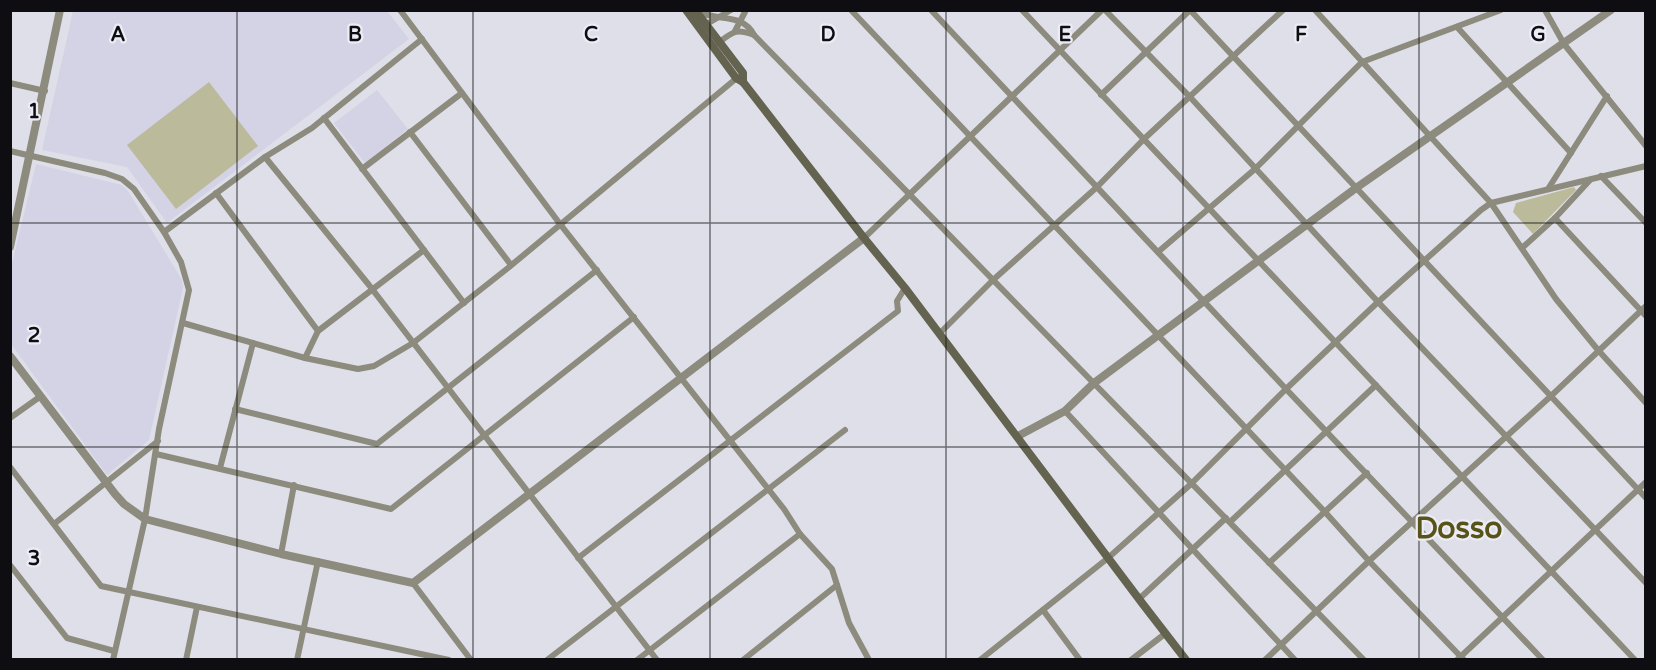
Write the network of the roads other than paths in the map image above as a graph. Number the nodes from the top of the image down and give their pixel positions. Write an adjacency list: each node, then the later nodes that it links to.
1 (60, 10): 33 (street)
2 (400, 10): 23 (street)
3 (686, 10): 19 (main road)
4 (696, 10): 17 (street); 19 (main road)
5 (731, 10): 17 (street)
6 (851, 10): 42 (street)
7 (931, 10): 36 (street)
8 (1022, 10): 26 (street)
9 (1104, 10): 26 (street); 27 (street)
10 (1283, 10): 28 (street)
11 (1315, 10): 29 (street)
12 (1501, 10): 20 (street)
13 (1545, 10): 25 (street)
14 (1611, 10): 25 (street)
15 (1190, 11): 27 (street); 28 (street)
16 (746, 13): 18 (street)
17 (721, 17): 18 (street); 19 (street)
18 (744, 24): 21 (street); 22 (street)
19 (703, 27): 24 (main road)
20 (1457, 27): 29 (street); 32 (street)
21 (735, 31): 22 (street); 24 (street)
22 (754, 35): 59 (street)
23 (422, 39): 34 (street); 39 (street)
24 (717, 44): 30 (main road)
25 (1564, 44): 32 (street); 37 (street)
26 (1060, 51): 35 (street); 36 (street)
27 (1146, 53): 35 (street); 38 (street)
28 (1233, 56): 38 (street); 40 (street)
29 (1362, 62): 40 (street); 43 (street)
30 (741, 78): 64 (street); 68 (main road)
31 (10, 83): 33 (street)
32 (1507, 84): 43 (street); 47 (street)
33 (45, 91): 48 (street)
34 (462, 93): 41 (street); 64 (street)
35 (1101, 95): 44 (street)
36 (1012, 96): 42 (street); 55 (street)
37 (1607, 96): 45 (street); 47 (street)
38 (1190, 97): 44 (street); 52 (street)
39 (324, 118): 49 (street); 51 (street)
40 (1299, 127): 52 (street); 56 (street)
41 (410, 132): 51 (street); 75 (street)
42 (970, 136): 59 (street); 66 (street)
43 (1431, 136): 56 (street); 60 (street)
44 (1144, 139): 55 (street); 61 (street)
45 (1646, 146)
46 (10, 151): 48 (street)
47 (1571, 153): 57 (street)
48 (29, 155): 67 (street); 69 (street)
49 (265, 157): 58 (street); 79 (street)
50 (1646, 166): 53 (street)
51 (362, 169): 71 (street)
52 (1255, 169): 61 (street); 65 (street)
53 (1601, 176): 54 (street); 63 (street)
54 (1590, 180): 57 (street); 62 (street)
55 (1097, 187): 66 (street); 72 (street)
56 (1356, 188): 65 (street); 74 (street)
57 (1548, 190): 60 (street)
58 (216, 194): 67 (street); 87 (street)
59 (909, 195): 68 (street); 77 (street)
60 (1491, 203): 70 (street); 74 (street)
61 (1209, 208): 72 (street); 73 (street)
62 (1555, 218): 70 (street); 83 (street)
63 (1646, 223)
64 (560, 224): 75 (street); 76 (street)
65 (1306, 224): 73 (street); 81 (street)
66 (1053, 225): 77 (street); 89 (street)
67 (164, 232): 86 (street)
68 (864, 238): 78 (main road); 96 (street)
69 (10, 247)
70 (1522, 248): 93 (street)
71 (424, 250): 79 (street); 82 (street)
72 (1158, 252): 80 (street)
73 (1258, 260): 80 (street); 92 (street)
74 (1424, 261): 81 (street); 102 (street)
75 (511, 265): 82 (street)
76 (597, 270): 85 (street); 99 (street)
77 (993, 280): 88 (street); 97 (street)
78 (905, 288): 88 (main road); 114 (street)
79 (373, 289): 87 (street); 91 (street)
80 (1204, 301): 89 (street); 100 (street)
81 (1378, 302): 92 (street); 111 (street)
82 (464, 303): 91 (street)
83 (1643, 308): 84 (street); 93 (street)
84 (1646, 316)
85 (634, 317): 96 (street); 112 (street)
86 (183, 323): 90 (street); 113 (street)
87 (318, 331): 95 (street)
88 (940, 333): 110 (main road)
89 (1158, 336): 97 (street); 109 (street)
90 (253, 343): 95 (street); 104 (street)
91 (413, 343): 95 (street); 99 (street)
92 (1335, 344): 98 (street); 100 (street)
93 (1598, 350): 102 (street); 103 (street)
94 (10, 356): 101 (street)
95 (305, 358)
96 (682, 377): 114 (street); 127 (street)
97 (1094, 382): 105 (street); 123 (street)
98 (1376, 385): 108 (street); 120 (street)
99 (447, 388): 104 (street); 112 (street)
100 (1286, 389): 108 (street); 109 (street)
101 (41, 396): 106 (street); 121 (street)
102 (1551, 396): 111 (street); 126 (street)
103 (1646, 403)
104 (235, 409): 116 (street)
105 (1065, 411): 110 (street); 130 (street)
106 (10, 418)
107 (845, 430): 125 (street)
108 (1326, 430): 118 (street); 119 (street)
109 (1246, 431): 118 (street); 123 (street)
110 (1018, 436): 140 (main road)
111 (1507, 436): 120 (street); 135 (street)
112 (484, 437): 124 (street); 127 (street)
113 (158, 441): 115 (street); 121 (street)
114 (731, 441): 125 (street); 139 (street)
115 (156, 454): 116 (street); 131 (street)
116 (220, 468): 124 (street)
117 (11, 470): 134 (street)
118 (1285, 470): 129 (street); 132 (street)
119 (1367, 473): 129 (street); 133 (street)
120 (1464, 477): 133 (street); 145 (street)
121 (107, 482): 131 (street); 134 (street)
122 (1646, 482): 126 (street)
123 (1191, 483): 130 (street); 132 (street)
124 (294, 485): 138 (street)
125 (768, 489): 136 (street); 152 (street)
126 (1638, 490): 128 (street); 135 (street)
127 (528, 494): 139 (street); 146 (street)
128 (1646, 498)
129 (1325, 512): 142 (street); 143 (street)
130 (1158, 513): 137 (street); 140 (street)
131 (145, 519): 138 (street); 149 (street)
132 (1228, 520): 137 (street); 143 (street)
133 (1413, 521): 142 (street); 155 (street)
134 (54, 524): 149 (street)
135 (1595, 530): 145 (street); 147 (street)
136 (800, 534): 148 (street); 159 (street)
137 (1193, 549): 150 (street); 158 (street)
138 (281, 554): 141 (street)
139 (578, 558): 152 (street)
140 (1108, 558): 150 (main road); 153 (street)
141 (318, 561): 146 (street); 156 (street)
142 (1369, 561): 154 (street); 161 (street)
143 (1269, 562): 154 (street)
144 (10, 565): 160 (street)
145 (1551, 571): 155 (street); 180 (street)
146 (413, 583): 167 (street)
147 (1646, 583)
148 (837, 585): 171 (street); 172 (street)
149 (127, 592): 151 (street); 160 (street)
150 (1139, 599): 157 (main road)
151 (197, 607): 156 (street); 164 (street)
152 (616, 607): 159 (street); 168 (street)
153 (1043, 610): 162 (street); 173 (street)
154 (1316, 610): 158 (street); 178 (street)
155 (1503, 616): 161 (street); 179 (street)
156 (303, 630): 165 (street); 166 (street)
157 (1166, 633): 174 (street); 175 (main road)
158 (1281, 644): 176 (street); 177 (street)
159 (651, 649): 169 (street); 170 (street)
160 (114, 651): 163 (street)
161 (1461, 658)
162 (982, 659)
163 (113, 660)
164 (186, 660)
165 (297, 660)
166 (449, 660)
167 (471, 660)
168 (547, 660)
169 (637, 660)
170 (657, 660)
171 (743, 660)
172 (869, 660)
173 (1080, 660)
174 (1131, 660)
175 (1186, 660)
176 (1264, 660)
177 (1295, 660)
178 (1364, 660)
179 (1543, 660)
180 (1635, 660)

